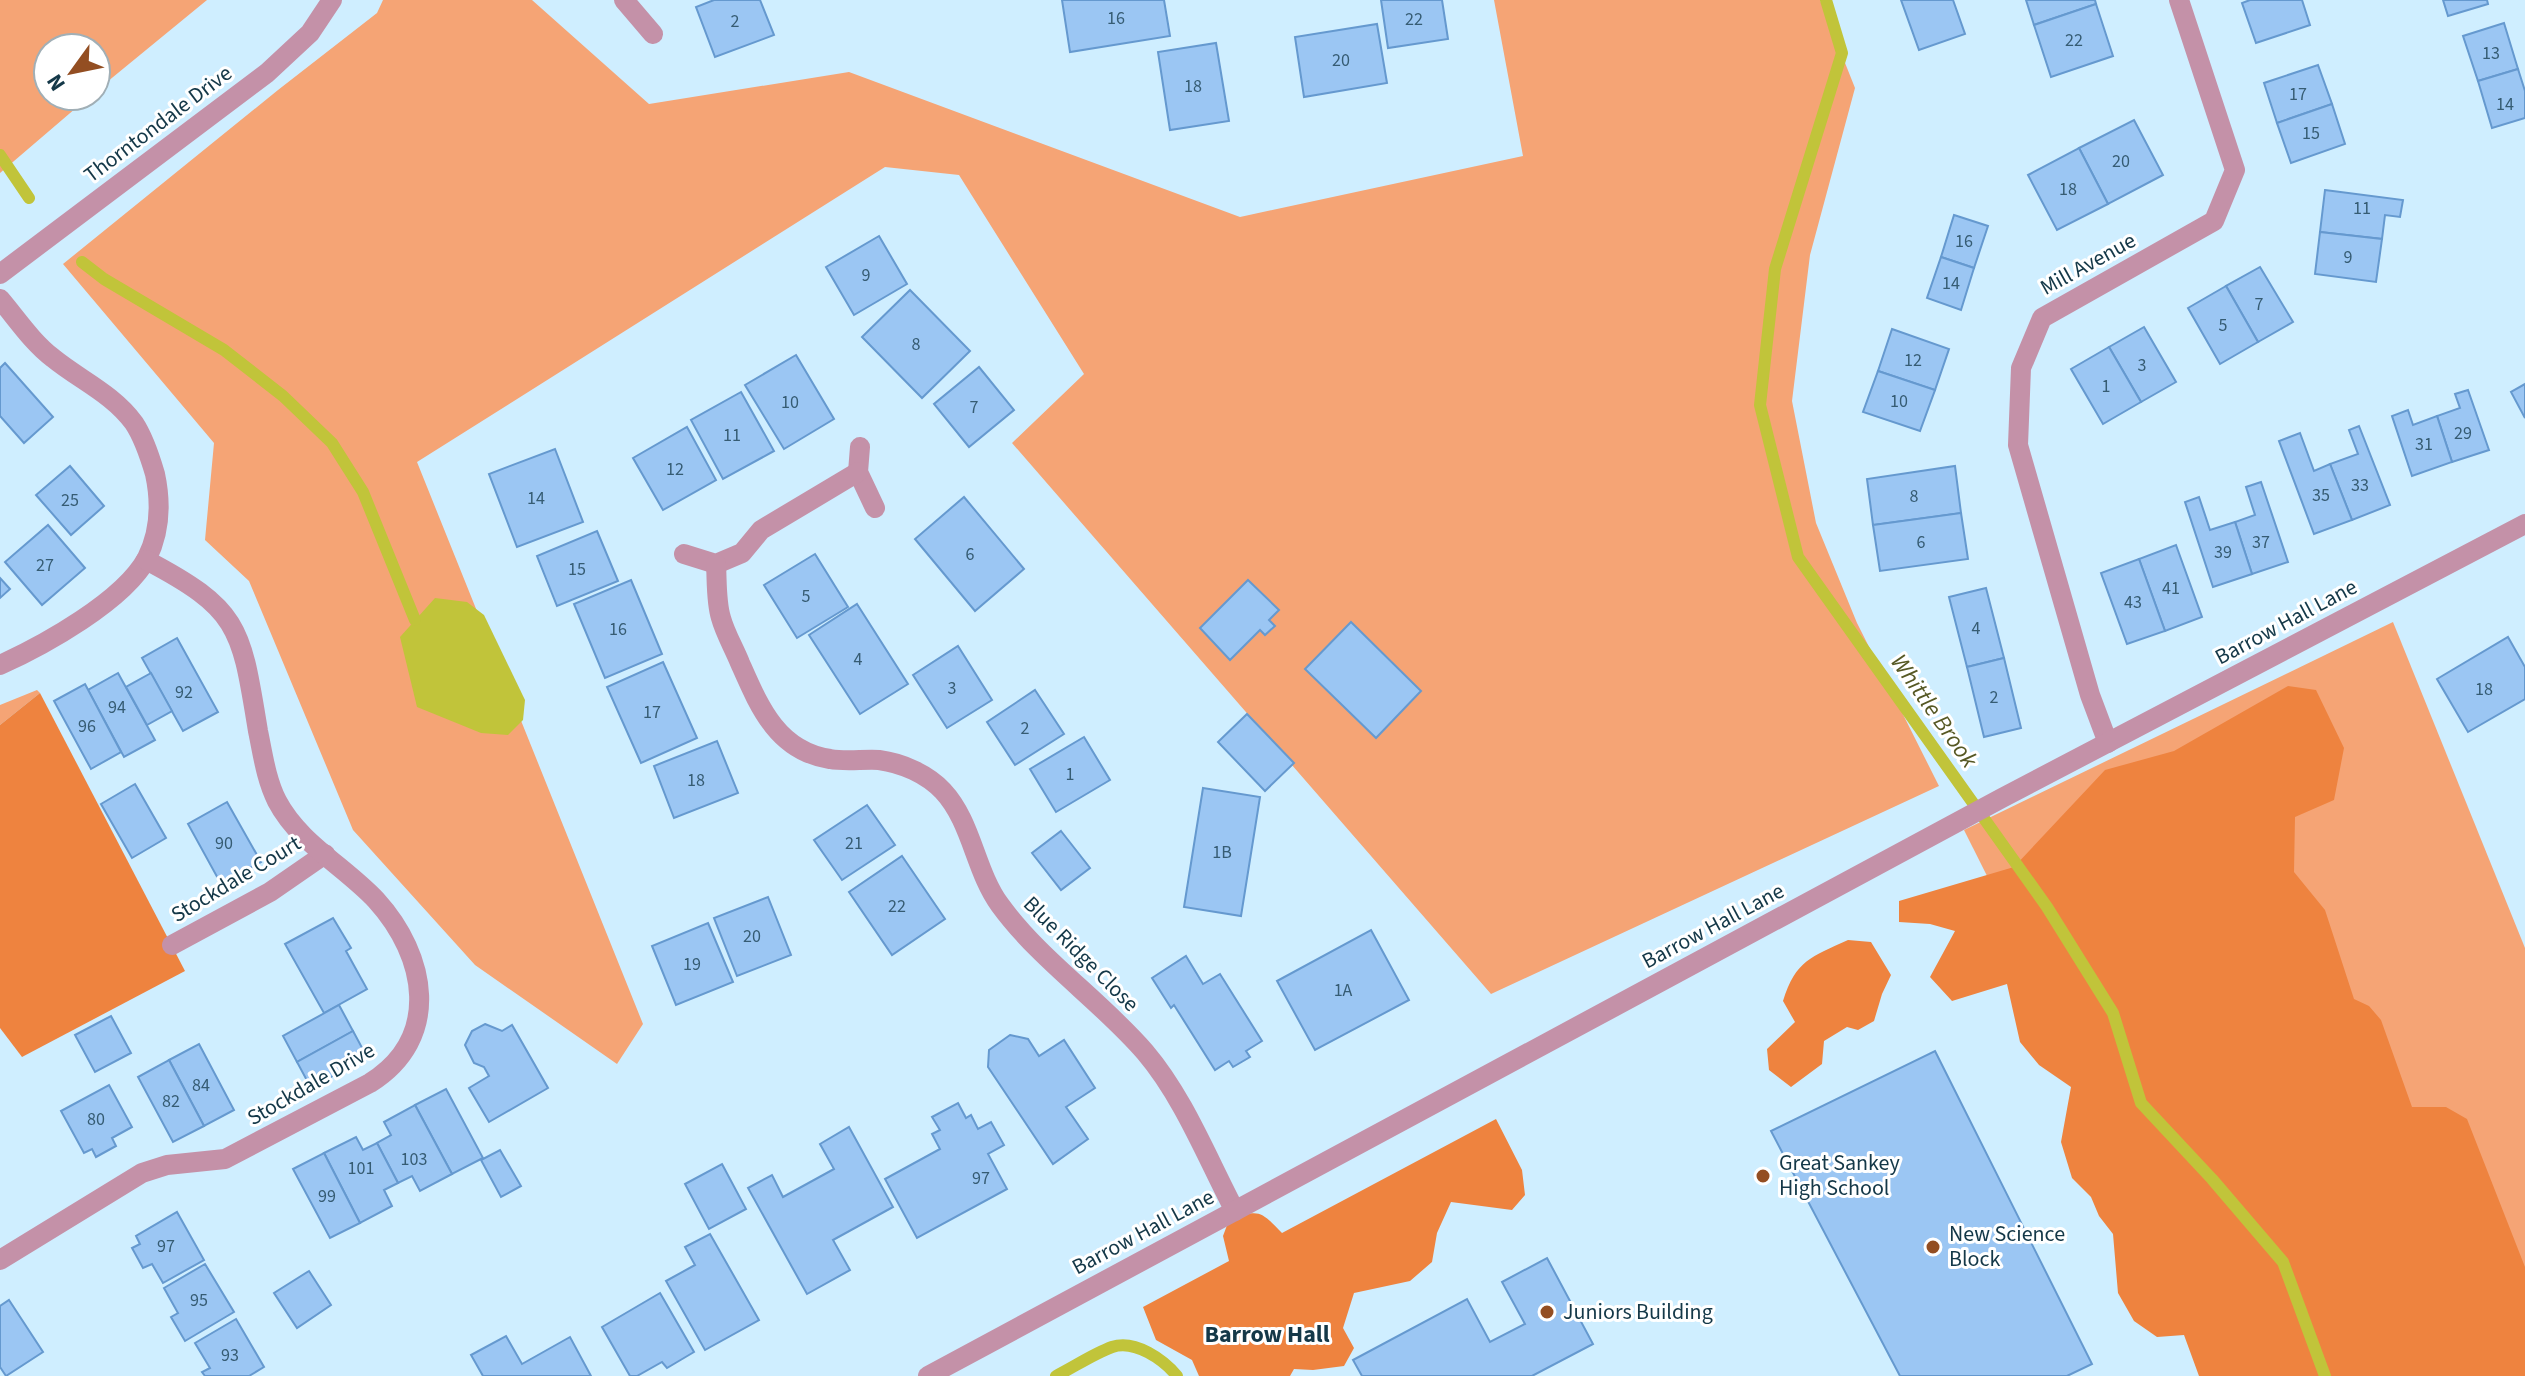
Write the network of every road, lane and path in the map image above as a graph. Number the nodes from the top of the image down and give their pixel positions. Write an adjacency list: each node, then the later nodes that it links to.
1 (332, 0): 5 (street, Thorntondale Drive)
2 (624, 0): 4 (street)
3 (2179, 0): 15 (street, Mill Avenue)
4 (653, 34)
5 (0, 274)
6 (0, 299): 12 (street)
7 (860, 447): 8 (street)
8 (858, 472): 9 (street); 13 (street)
9 (875, 508)
10 (2525, 524): 15 (street, Barrow Hall Lane)
11 (684, 554): 13 (street)
12 (146, 560): 14 (street); 16 (street, Stockdale Drive)
13 (716, 564): 18 (street, Blue Ridge Close)
14 (0, 665)
15 (2108, 743): 18 (street, Barrow Hall Lane)
16 (325, 854): 17 (street, Stockdale Court); 19 (street, Stockdale Drive)
17 (172, 945)
18 (1235, 1211): 20 (street, Barrow Hall Lane)
19 (0, 1260)
20 (928, 1376)

